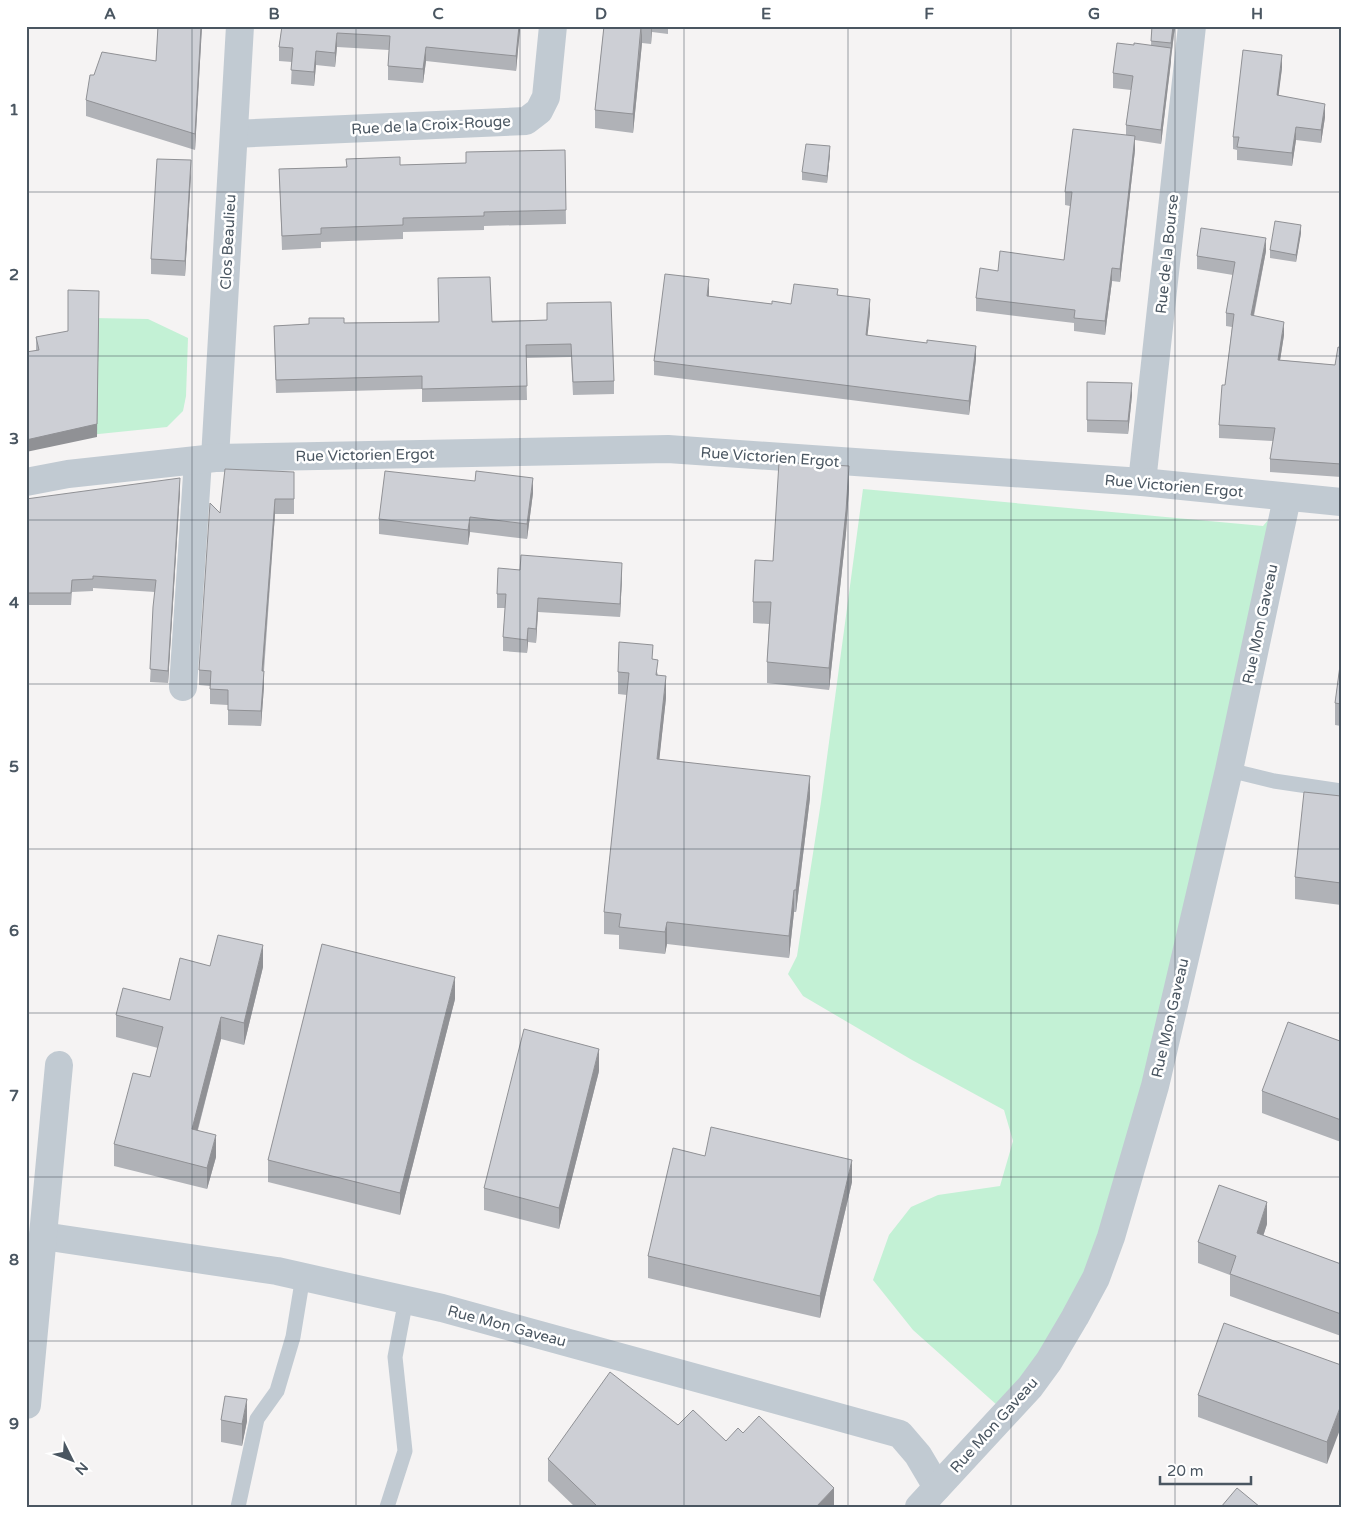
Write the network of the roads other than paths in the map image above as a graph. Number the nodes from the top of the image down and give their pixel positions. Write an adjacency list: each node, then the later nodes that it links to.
1 (240, 26): 4 (street, Clos Beaulieu)
2 (554, 26): 4 (street, Rue de la Croix-Rouge)
3 (1192, 26): 7 (street, Rue de la Bourse)
4 (234, 134): 5 (street, Clos Beaulieu)
5 (206, 459): 6 (street, Rue Victorien Ergot); 7 (street, Rue Victorien Ergot); 10 (street)
6 (26, 482)
7 (1142, 482): 8 (street, Rue Victorien Ergot)
8 (1287, 498): 9 (street, Rue Victorien Ergot); 11 (street, Rue Mon Gaveau)
9 (1341, 502)
10 (183, 687)
11 (1229, 770): 12 (lane); 18 (street, Rue Mon Gaveau)
12 (1341, 791)
13 (59, 1065): 14 (street)
14 (43, 1236): 15 (street, Rue Mon Gaveau); 17 (street)
15 (303, 1276): 16 (street, Rue Mon Gaveau); 19 (lane)
16 (406, 1299): 18 (street, Rue Mon Gaveau); 20 (lane)
17 (26, 1405)
18 (935, 1497): 21 (street, Rue Mon Gaveau)
19 (238, 1507)
20 (387, 1507)
21 (919, 1507)

